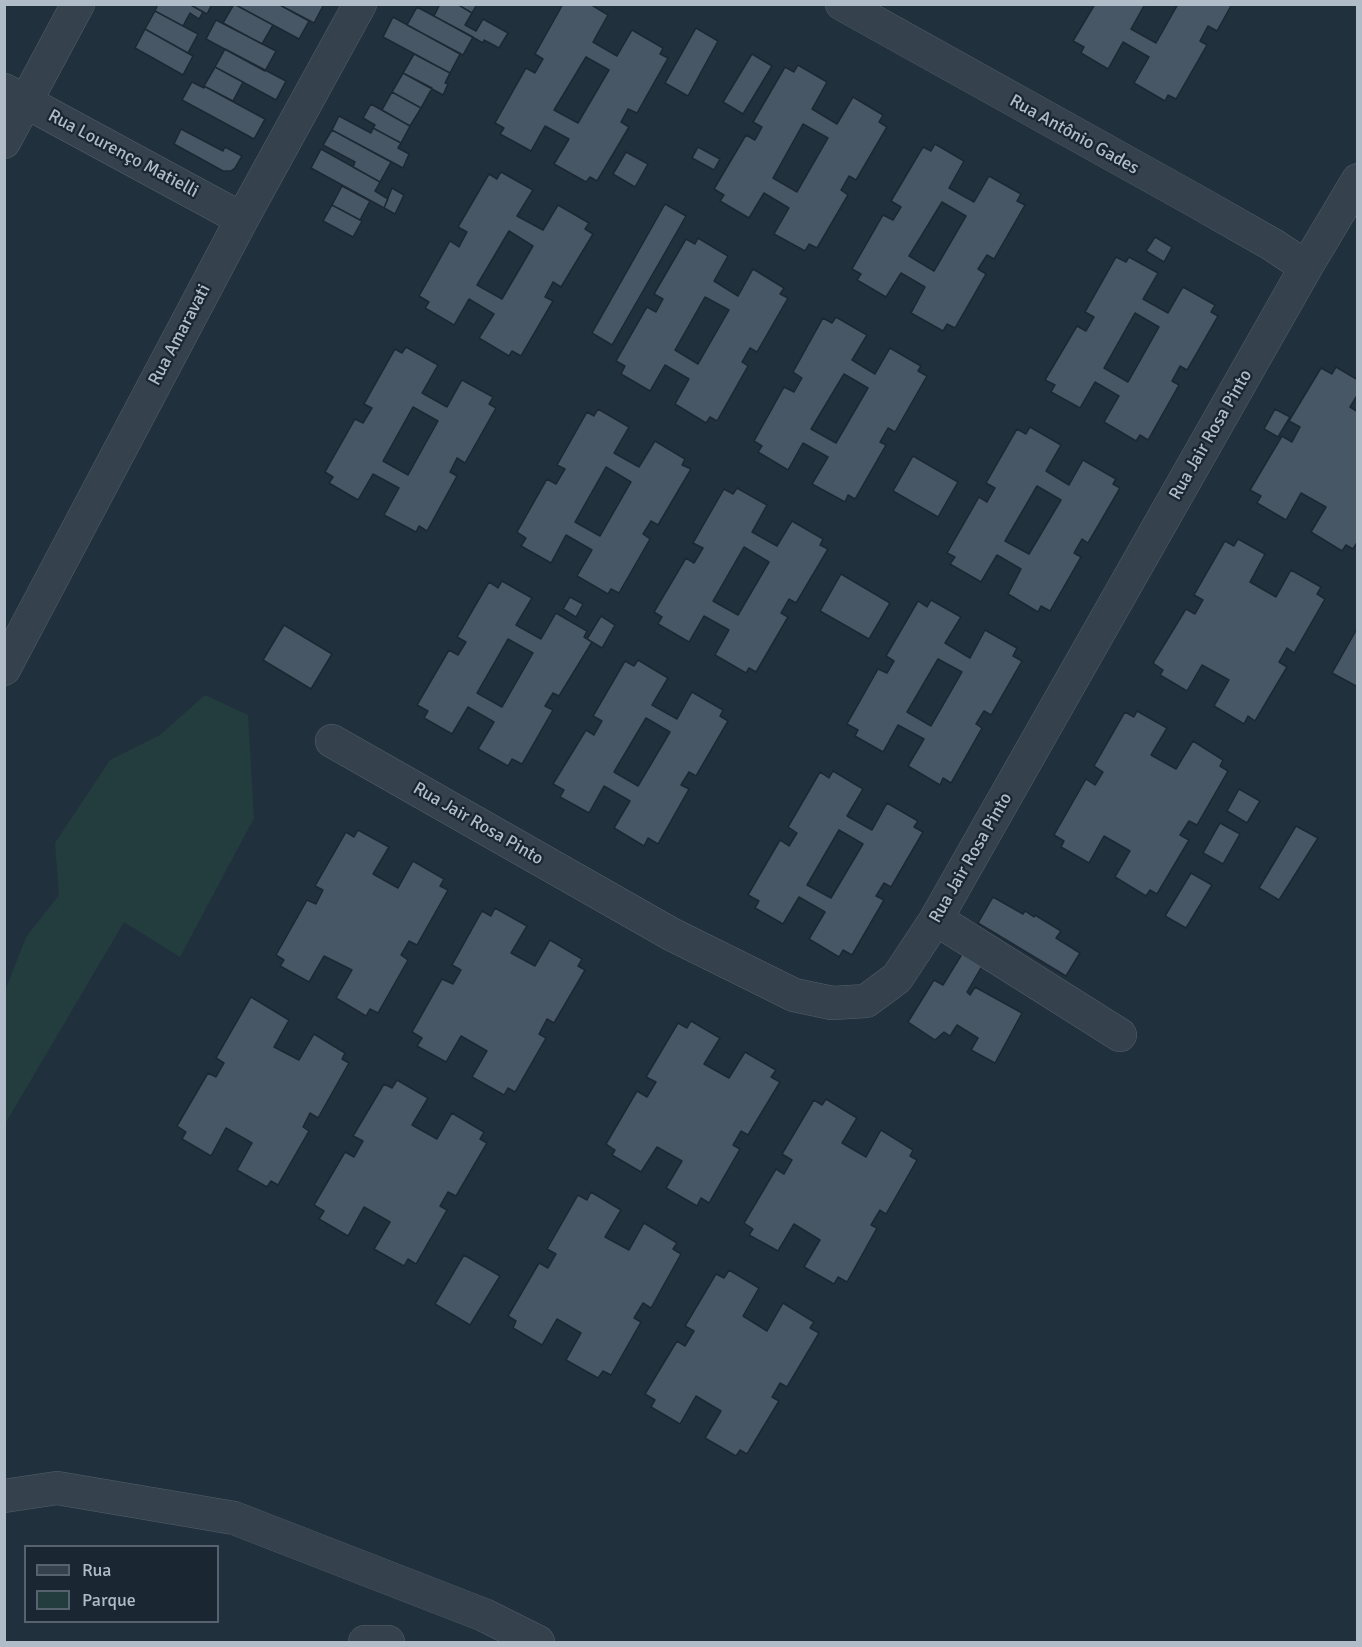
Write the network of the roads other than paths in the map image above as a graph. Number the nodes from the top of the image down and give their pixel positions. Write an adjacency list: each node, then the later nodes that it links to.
1 (78, 4): 4 (street)
2 (360, 4): 7 (street, Rua Amaravati)
3 (842, 4): 8 (street, Rua Antônio Gades)
4 (15, 96): 5 (street); 7 (street, Rua Lourenço Matielli)
5 (4, 142)
6 (1358, 180): 8 (street, Rua Jair Rosa Pinto)
7 (242, 219): 9 (street, Rua Amaravati)
8 (1306, 267): 11 (street, Rua Jair Rosa Pinto)
9 (4, 669)
10 (332, 741): 11 (street, Rua Jair Rosa Pinto)
11 (936, 919): 12 (street)
12 (1120, 1035)
13 (4, 1496): 16 (street)
14 (365, 1642): 15 (street)
15 (388, 1642)
16 (538, 1642)

